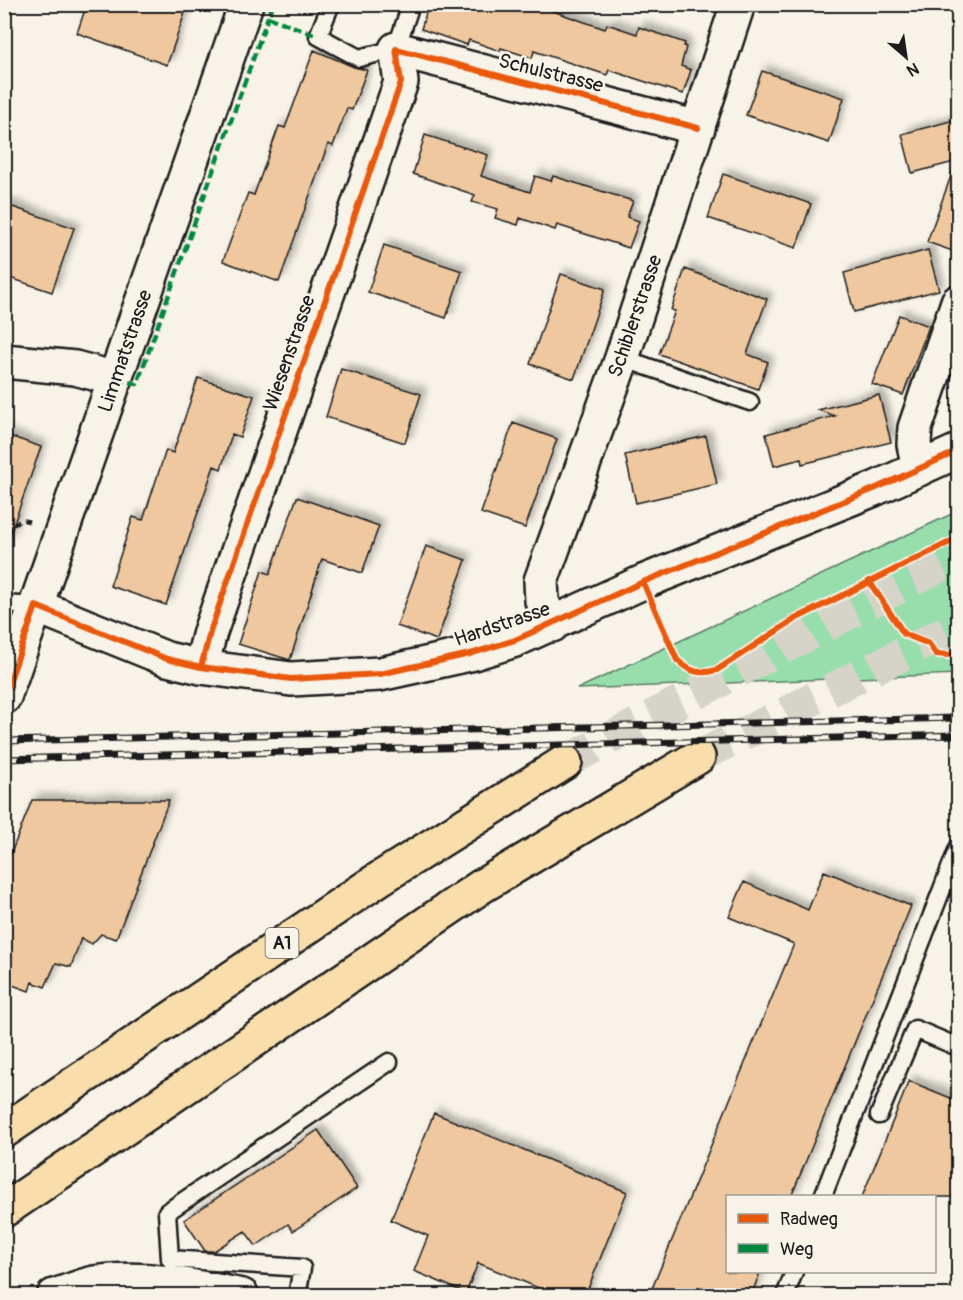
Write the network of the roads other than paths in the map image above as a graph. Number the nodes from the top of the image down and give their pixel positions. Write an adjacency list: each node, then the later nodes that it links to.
1 (246, 4): 10 (street, Limmatstrasse)
2 (332, 4): 5 (lane)
3 (411, 4): 5 (lane, Wiesenstrasse)
4 (738, 4): 6 (street, Schiblerstrasse)
5 (396, 49): 6 (street, Schulstrasse); 16 (street, Wiesenstrasse)
6 (698, 128): 8 (street, Schiblerstrasse)
7 (958, 302): 13 (street)
8 (622, 358): 11 (lane); 15 (street, Schiblerstrasse)
9 (4, 361): 10 (street)
10 (116, 379): 14 (street, Limmatstrasse)
11 (750, 402)
12 (958, 451): 13 (street, Hardstrasse)
13 (919, 469): 15 (street, Hardstrasse)
14 (20, 605): 16 (street, Hardstrasse); 17 (street, Limmatstrasse)
15 (552, 625): 16 (street, Hardstrasse)
16 (201, 667)
17 (4, 697)
18 (698, 757): 26 (highway)
19 (565, 762): 24 (highway, A1)
20 (958, 848): 25 (lane)
21 (958, 1047): 23 (lane)
22 (389, 1062): 30 (lane)
23 (879, 1115)
24 (4, 1131)
25 (824, 1195)
26 (4, 1210)
27 (794, 1273): 31 (lane)
28 (54, 1296): 29 (street)
29 (242, 1296)
30 (297, 1296)
31 (785, 1296)

